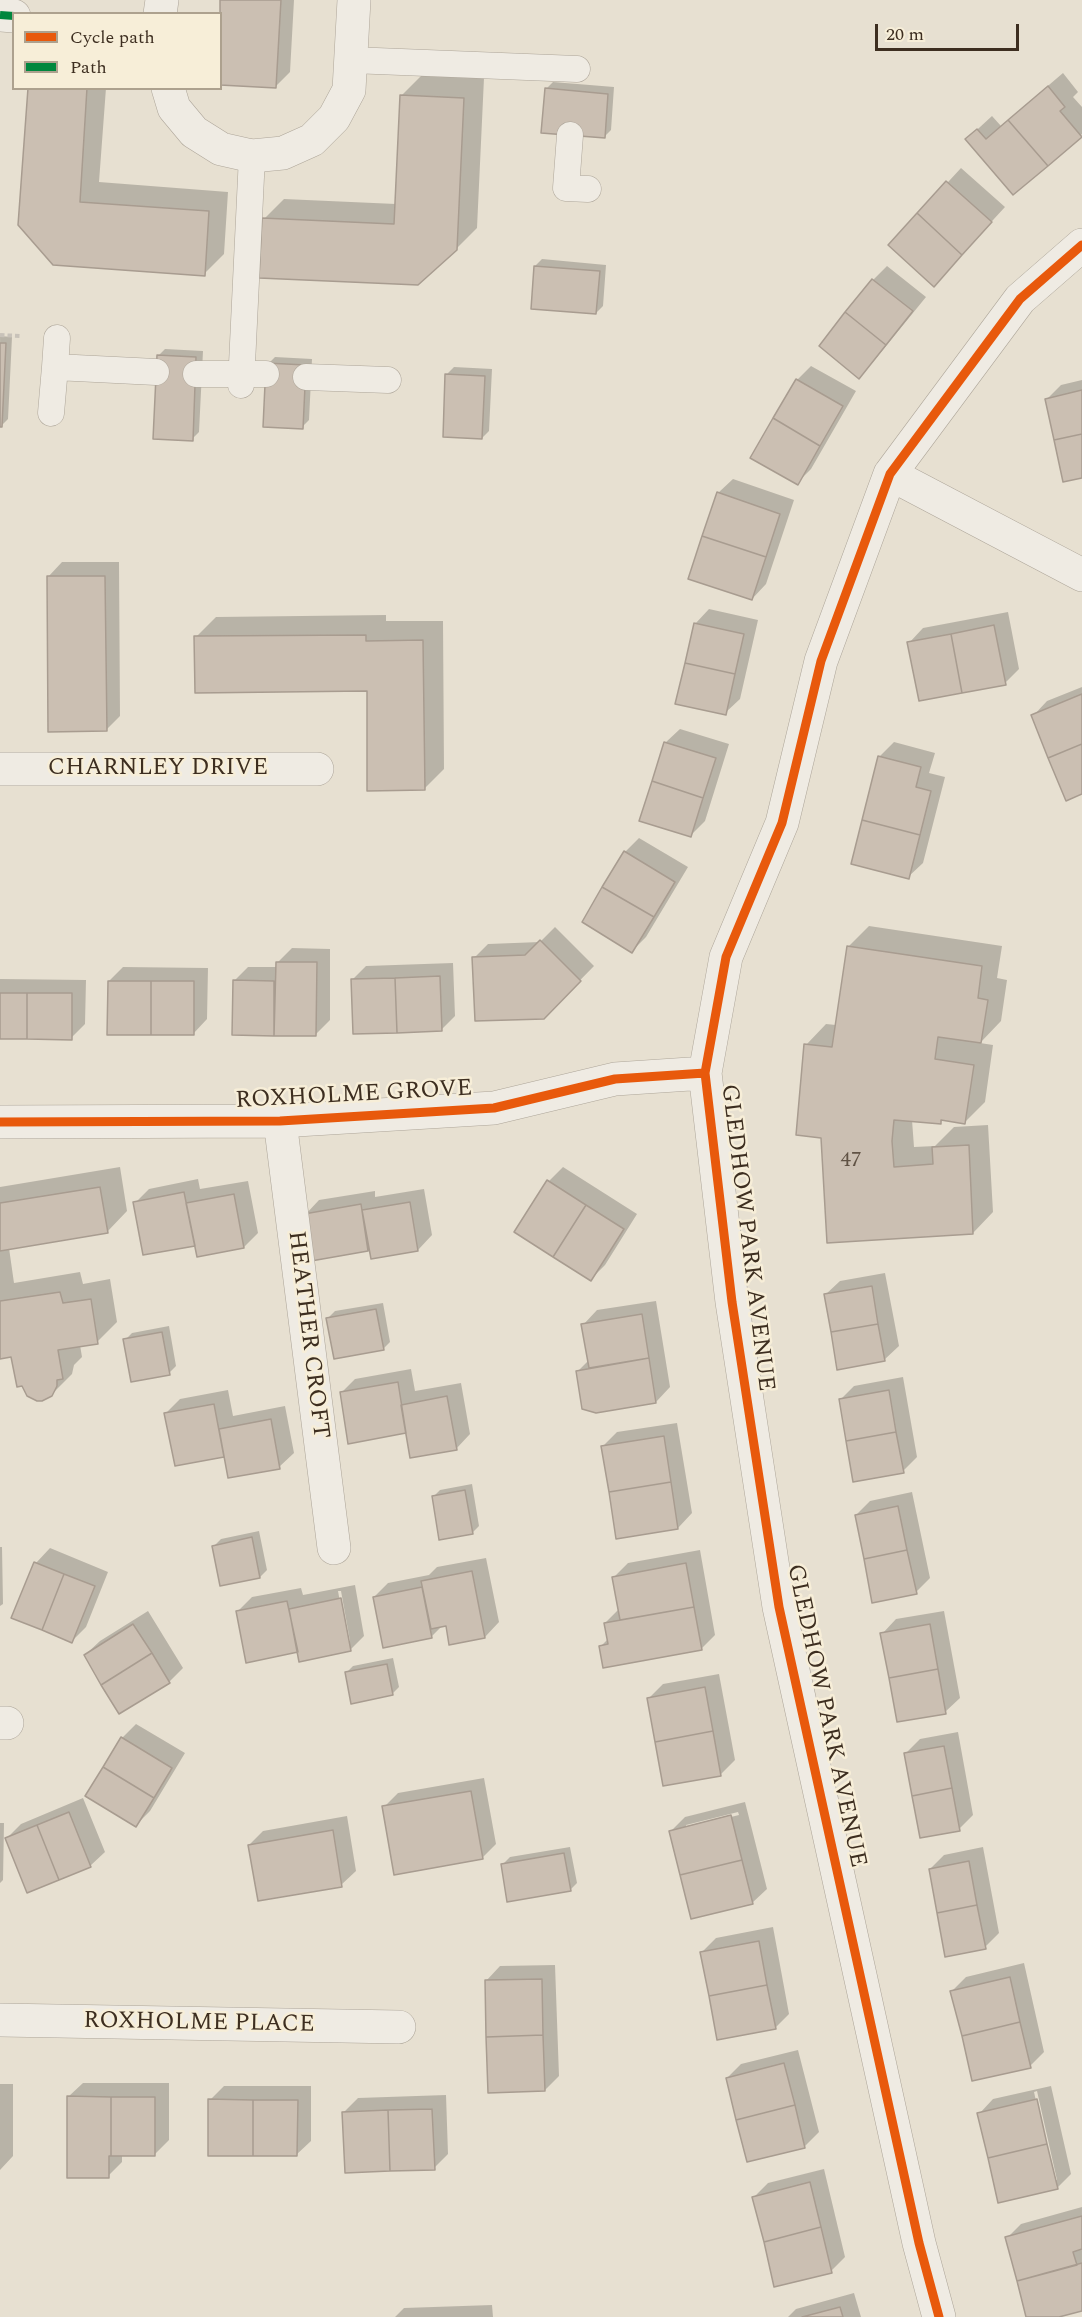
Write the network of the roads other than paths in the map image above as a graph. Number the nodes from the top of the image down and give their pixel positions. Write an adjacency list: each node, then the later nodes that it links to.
1 (354, 0): 2 (street)
2 (351, 60): 3 (lane); 6 (street)
3 (577, 71)
4 (169, 90): 6 (street)
5 (570, 135): 7 (lane)
6 (252, 156): 12 (lane)
7 (588, 189)
8 (1082, 245): 16 (street, GLEDHOW PARK AVENUE)
9 (57, 338): 10 (lane)
10 (55, 367): 11 (lane); 15 (lane)
11 (156, 372)
12 (196, 374)
13 (306, 376): 14 (lane)
14 (388, 380)
15 (51, 413)
16 (890, 474): 17 (street); 20 (street, GLEDHOW PARK AVENUE)
17 (1082, 575)
18 (0, 769): 19 (street, CHARNLEY DRIVE)
19 (317, 769)
20 (705, 1073): 21 (street, ROXHOLME GROVE); 26 (street, GLEDHOW PARK AVENUE)
21 (280, 1121): 22 (street, ROXHOLME GROVE); 23 (street, HEATHER CROFT)
22 (0, 1122)
23 (334, 1548)
24 (0, 2020): 25 (street, ROXHOLME PLACE)
25 (399, 2027)
26 (939, 2317)

